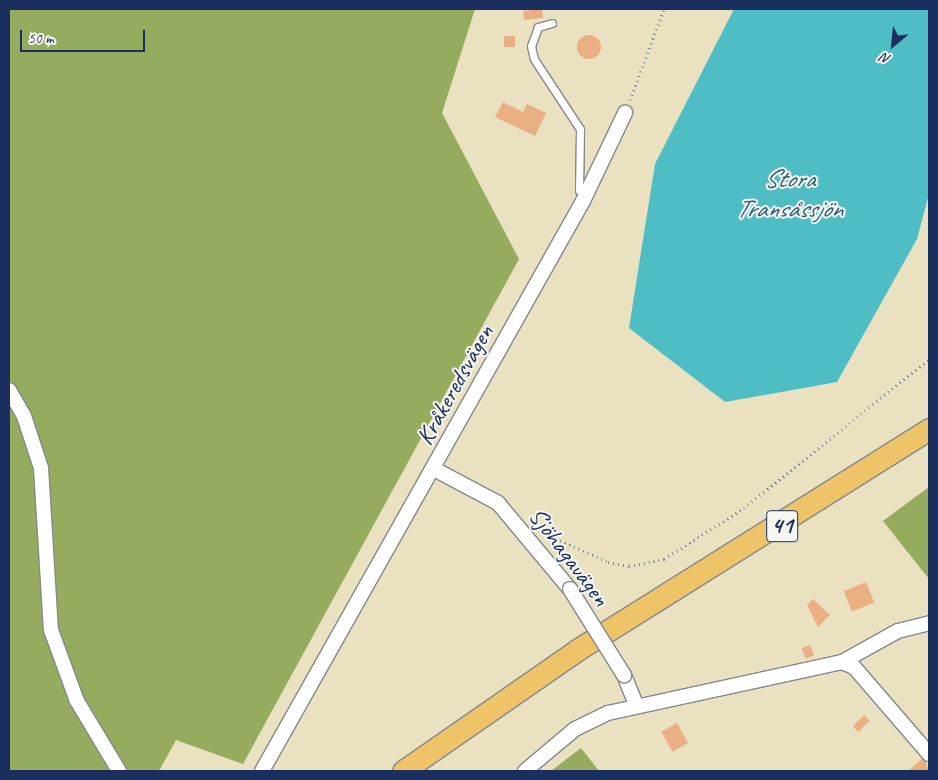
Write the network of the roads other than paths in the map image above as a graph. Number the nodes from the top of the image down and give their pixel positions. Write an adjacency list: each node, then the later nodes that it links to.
1 (552, 23): 3 (lane)
2 (625, 113): 3 (street, Kråkeredsvägen)
3 (586, 196): 6 (street, Kråkeredsvägen)
4 (9, 390): 11 (street)
5 (929, 429): 13 (main road, 41)
6 (434, 469): 9 (street, Sjöhagavägen, bridge); 12 (street, Kråkeredsvägen)
7 (929, 623): 8 (street)
8 (842, 662): 9 (street); 10 (street)
9 (636, 704): 14 (street)
10 (929, 754)
11 (119, 771)
12 (262, 771)
13 (403, 771)
14 (525, 771)

